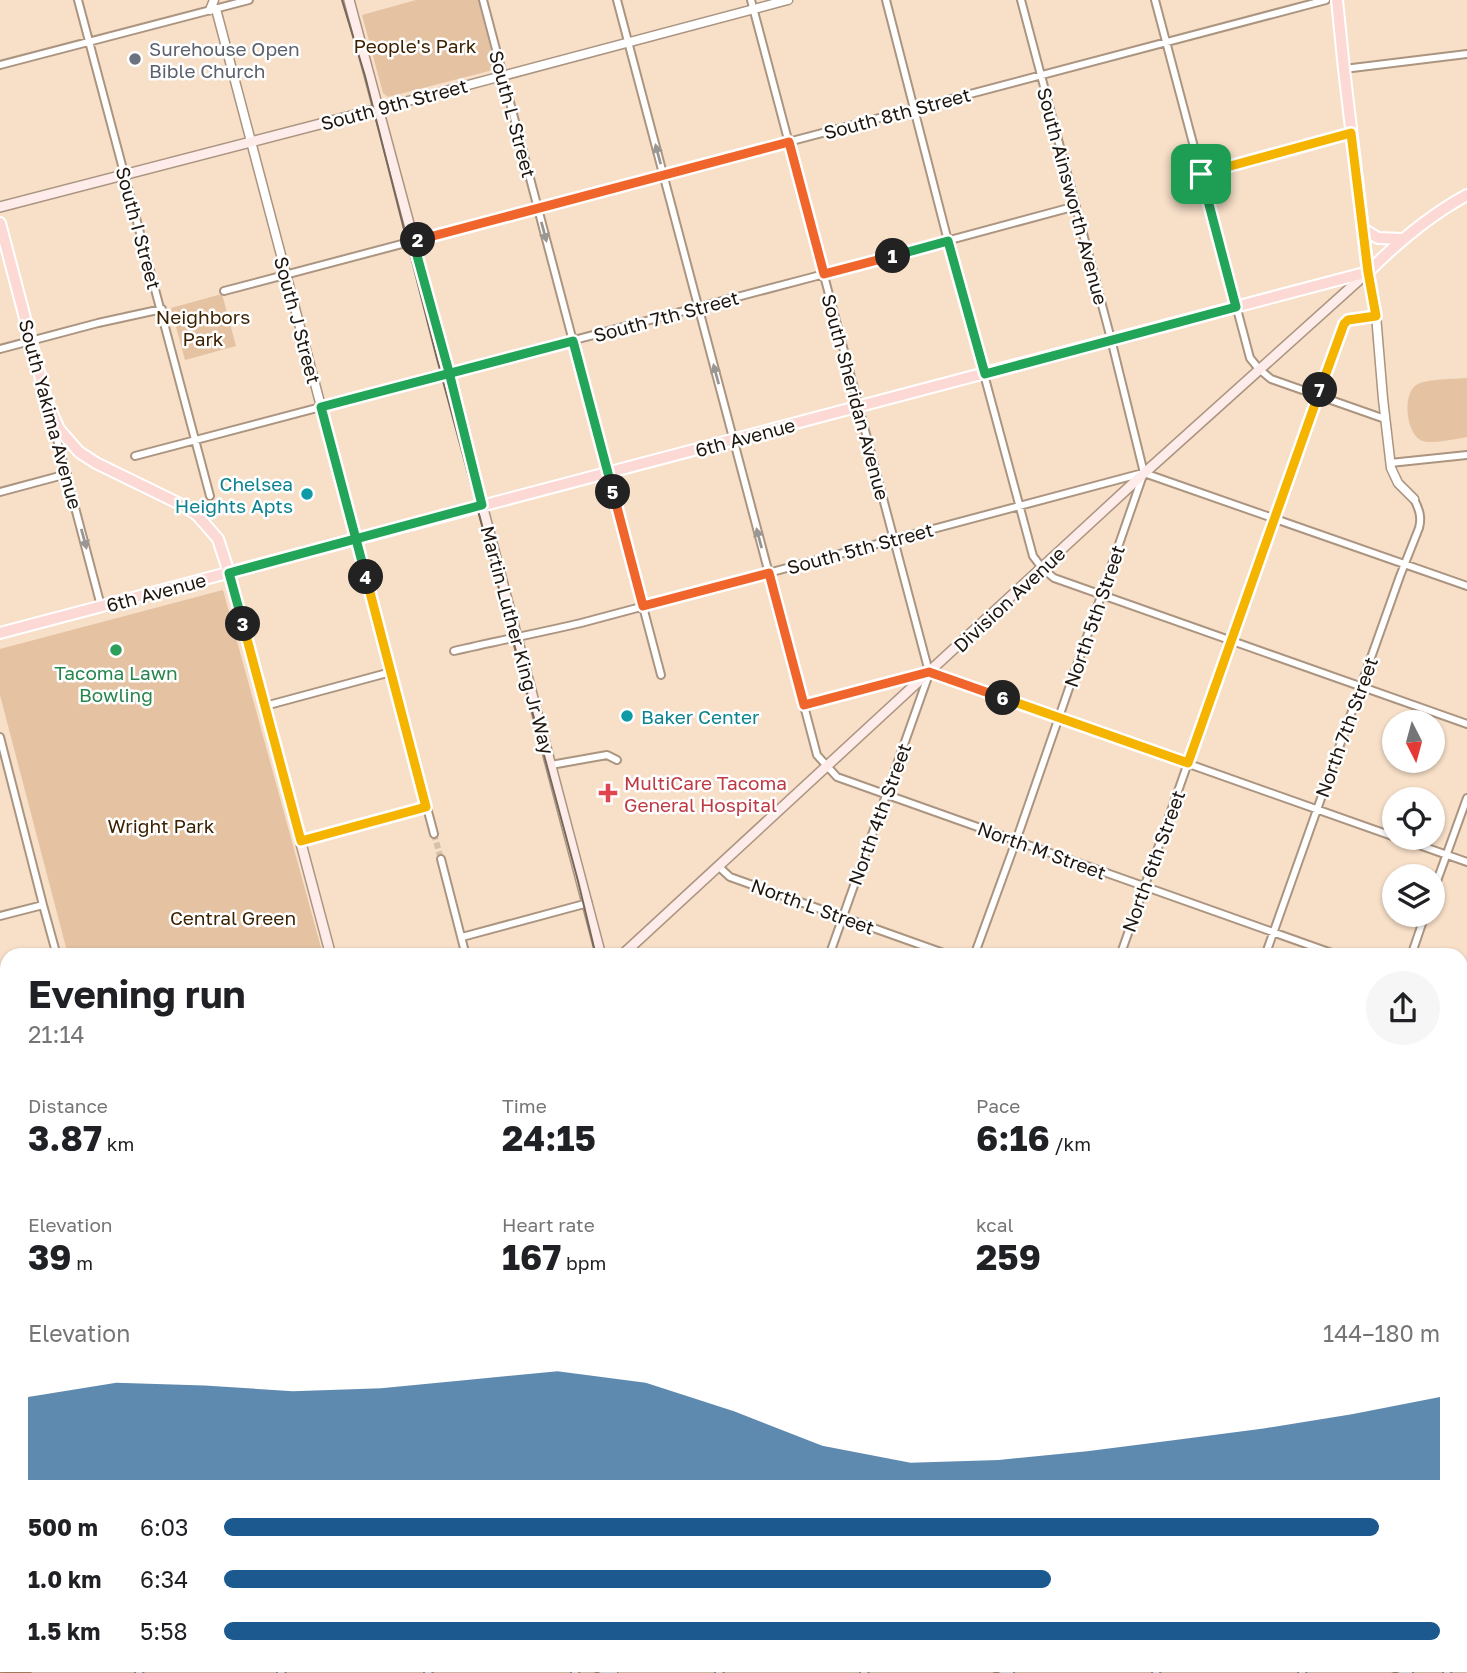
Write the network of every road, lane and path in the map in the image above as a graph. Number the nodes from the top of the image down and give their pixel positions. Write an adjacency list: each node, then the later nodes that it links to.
1 (78, 0): 14 (street, South I Street)
2 (249, 0): 13 (street)
3 (349, 0): 22 (main road, Martin Luther King Jr Way)
4 (483, 0): 21 (street, South L Street)
5 (617, 0): 15 (street)
6 (788, 0): 12 (street, South 9th Street)
7 (886, 0): 23 (street)
8 (1021, 0): 20 (street, South Ainsworth Avenue)
9 (1155, 0): 16 (street)
10 (1326, 0): 16 (street, South 8th Street)
11 (1337, 0): 19 (main road)
12 (753, 5): 15 (street, South 9th Street); 26 (street, South Sheridan Avenue)
13 (215, 6): 14 (street); 25 (street, South J Street)
14 (90, 42): 18 (street); 28 (street, South I Street)
15 (628, 42): 21 (street, South 9th Street); 29 (street, one-way to 15)
16 (1166, 42): 20 (street, South 8th Street); 27 (street)
17 (1467, 54): 19 (street)
18 (0, 65)
19 (1344, 69): 24 (main road)
20 (1042, 74): 23 (street, South 8th Street); 31 (street, South Ainsworth Avenue)
21 (503, 76): 22 (street, South 9th Street); 33 (street, South L Street)
22 (378, 108): 25 (main road, South 9th Street); 37 (main road, Martin Luther King Jr Way)
23 (915, 108): 26 (street, South 8th Street); 38 (street)
24 (1351, 133): 27 (street); 35 (main road)
25 (251, 142): 28 (main road, South 9th Street); 40 (street, South J Street)
26 (789, 142): 29 (street, South 8th Street); 41 (street, South Sheridan Avenue)
27 (1201, 174): 44 (street)
28 (125, 175): 32 (main road, South 9th Street); 45 (street, South I Street)
29 (663, 175): 33 (street, South 8th Street); 43 (street)
30 (1467, 195): 36 (main road, 6th Avenue)
31 (1076, 206): 38 (street, South 7th Street); 47 (street, South Ainsworth Avenue)
32 (0, 208)
33 (538, 208): 37 (street, South 8th Street); 49 (street, South L Street, one-way to 49)
34 (0, 223): 48 (main road, South Yakima Avenue)
35 (1363, 229): 36 (main road); 39 (main road)
36 (1402, 239): 39 (main road, 6th Avenue)
37 (413, 241): 40 (street, South 8th Street); 52 (main road, Martin Luther King Jr Way)
38 (948, 241): 41 (street, South 7th Street); 53 (street)
39 (1368, 272): 44 (main road, 6th Avenue); 46 (street); 51 (main road, Division Avenue)
40 (286, 274): 42 (street, South 8th Street); 56 (street, South J Street)
41 (824, 274): 43 (street, South 7th Street); 57 (street, South Sheridan Avenue)
42 (224, 291)
43 (698, 307): 49 (street, South 7th Street); 60 (street, one-way to 43)
44 (1236, 307): 47 (main road, 6th Avenue); 51 (street)
45 (162, 309): 48 (street); 59 (street, South I Street)
46 (1376, 316): 54 (street, North 6th Street); 58 (street)
47 (1111, 340): 53 (main road, 6th Avenue); 65 (street, South Ainsworth Avenue)
48 (31, 341): 50 (street); 55 (main road, South Yakima Avenue)
49 (573, 341): 52 (street, South 7th Street); 64 (street, South L Street)
50 (0, 349)
51 (1259, 369): 54 (street); 65 (main road, Division Avenue)
52 (449, 372): 56 (street, South 7th Street); 70 (main road, Martin Luther King Jr Way)
53 (985, 374): 57 (main road, 6th Avenue); 71 (street)
54 (1318, 396): 58 (street); 72 (street, North 6th Street)
55 (47, 402): 66 (street, South Yakima Avenue); 77 (main road)
56 (321, 407): 59 (street, South 7th Street); 73 (street, South J Street)
57 (859, 407): 60 (main road, 6th Avenue); 74 (street, South Sheridan Avenue)
58 (1385, 419): 63 (street)
59 (195, 440): 62 (street, South 7th Street); 68 (street, South I Street)
60 (734, 440): 64 (main road, 6th Avenue); 78 (street, one-way to 60)
61 (1467, 455): 63 (street)
62 (135, 456)
63 (1390, 463): 69 (street)
64 (608, 473): 70 (main road, 6th Avenue); 82 (street, South L Street)
65 (1144, 473): 71 (street, South 5th Street); 72 (street); 76 (main road, Division Avenue); 80 (street, North 5th Street)
66 (67, 474): 67 (street); 81 (street, South Yakima Avenue, one-way to 81)
67 (0, 492)
68 (210, 496)
69 (1413, 499): 75 (street, North 7th Street)
70 (482, 505): 73 (main road, 6th Avenue); 84 (main road, Martin Luther King Jr Way)
71 (1020, 506): 74 (street, South 5th Street); 76 (street)
72 (1275, 518): 75 (street); 85 (street, North 6th Street)
73 (356, 539): 77 (main road, 6th Avenue); 87 (street, South J Street)
74 (894, 540): 78 (street, South 5th Street); 88 (street, South Sheridan Avenue)
75 (1405, 564): 79 (street); 90 (street, North 7th Street)
76 (1042, 568): 80 (street); 88 (main road, Division Avenue)
77 (229, 573): 81 (main road, 6th Avenue); 91 (main road)
78 (769, 573): 82 (street, South 5th Street); 92 (street)
79 (1467, 586)
80 (1102, 595): 85 (street); 93 (street, North 5th Street)
81 (101, 606): 83 (main road, 6th Avenue)
82 (643, 606): 84 (street, South 5th Street); 89 (street, South L Street)
83 (0, 633)
84 (517, 636): 86 (street, South 5th Street); 98 (main road, Martin Luther King Jr Way)
85 (1231, 641): 90 (street); 97 (street, North 6th Street)
86 (454, 651)
87 (391, 672): 91 (street); 104 (street, South J Street)
88 (929, 672): 92 (street); 93 (street); 99 (main road, Division Avenue); 102 (street, North 4th Street)
89 (661, 675)
90 (1361, 687): 94 (street); 105 (street, North 7th Street)
91 (265, 705): 108 (main road)
92 (804, 705): 99 (street)
93 (1059, 718): 97 (street); 109 (street, North 5th Street)
94 (1467, 724)
95 (0, 737): 100 (street)
96 (617, 760): 98 (street)
97 (1188, 763): 105 (street); 116 (street, North 6th Street)
98 (551, 765): 117 (main road, Martin Luther King Jr Way)
99 (827, 766): 102 (street, North M Street); 115 (main road, Division Avenue)
100 (9, 772): 101 (street); 118 (street)
101 (0, 775)
102 (886, 794): 109 (street, North M Street); 120 (street, North 4th Street)
103 (1467, 797): 111 (street)
104 (426, 807): 107 (street, South J Street); 108 (street)
105 (1317, 809): 106 (street); 122 (street, North 7th Street)
106 (1382, 833)
107 (434, 834)
108 (301, 841): 125 (main road)
109 (1016, 841): 116 (street, North M Street); 131 (street, North 5th Street)
110 (1432, 850): 111 (street)
111 (1447, 855): 113 (street); 114 (street)
112 (441, 859): 123 (street)
113 (1467, 862)
114 (1444, 864)
115 (718, 866): 120 (street, North L Street); 128 (main road, Division Avenue)
116 (1144, 886): 122 (street, North M Street); 132 (street, North 6th Street)
117 (587, 902): 123 (street); 127 (main road, Martin Luther King Jr Way)
118 (43, 905): 119 (street); 124 (street)
119 (0, 916)
120 (842, 917): 129 (street, North 4th Street); 130 (street, North L Street)
121 (1421, 927): 135 (street)
122 (1273, 932): 133 (street, North 7th Street); 134 (street, North M Street)
123 (462, 937): 126 (street)
124 (55, 948)
125 (329, 948)
126 (464, 948)
127 (599, 948)
128 (630, 948)
129 (831, 948)
130 (929, 948)
131 (977, 948)
132 (1123, 948)
133 (1268, 948)
134 (1318, 948)
135 (1414, 948)

